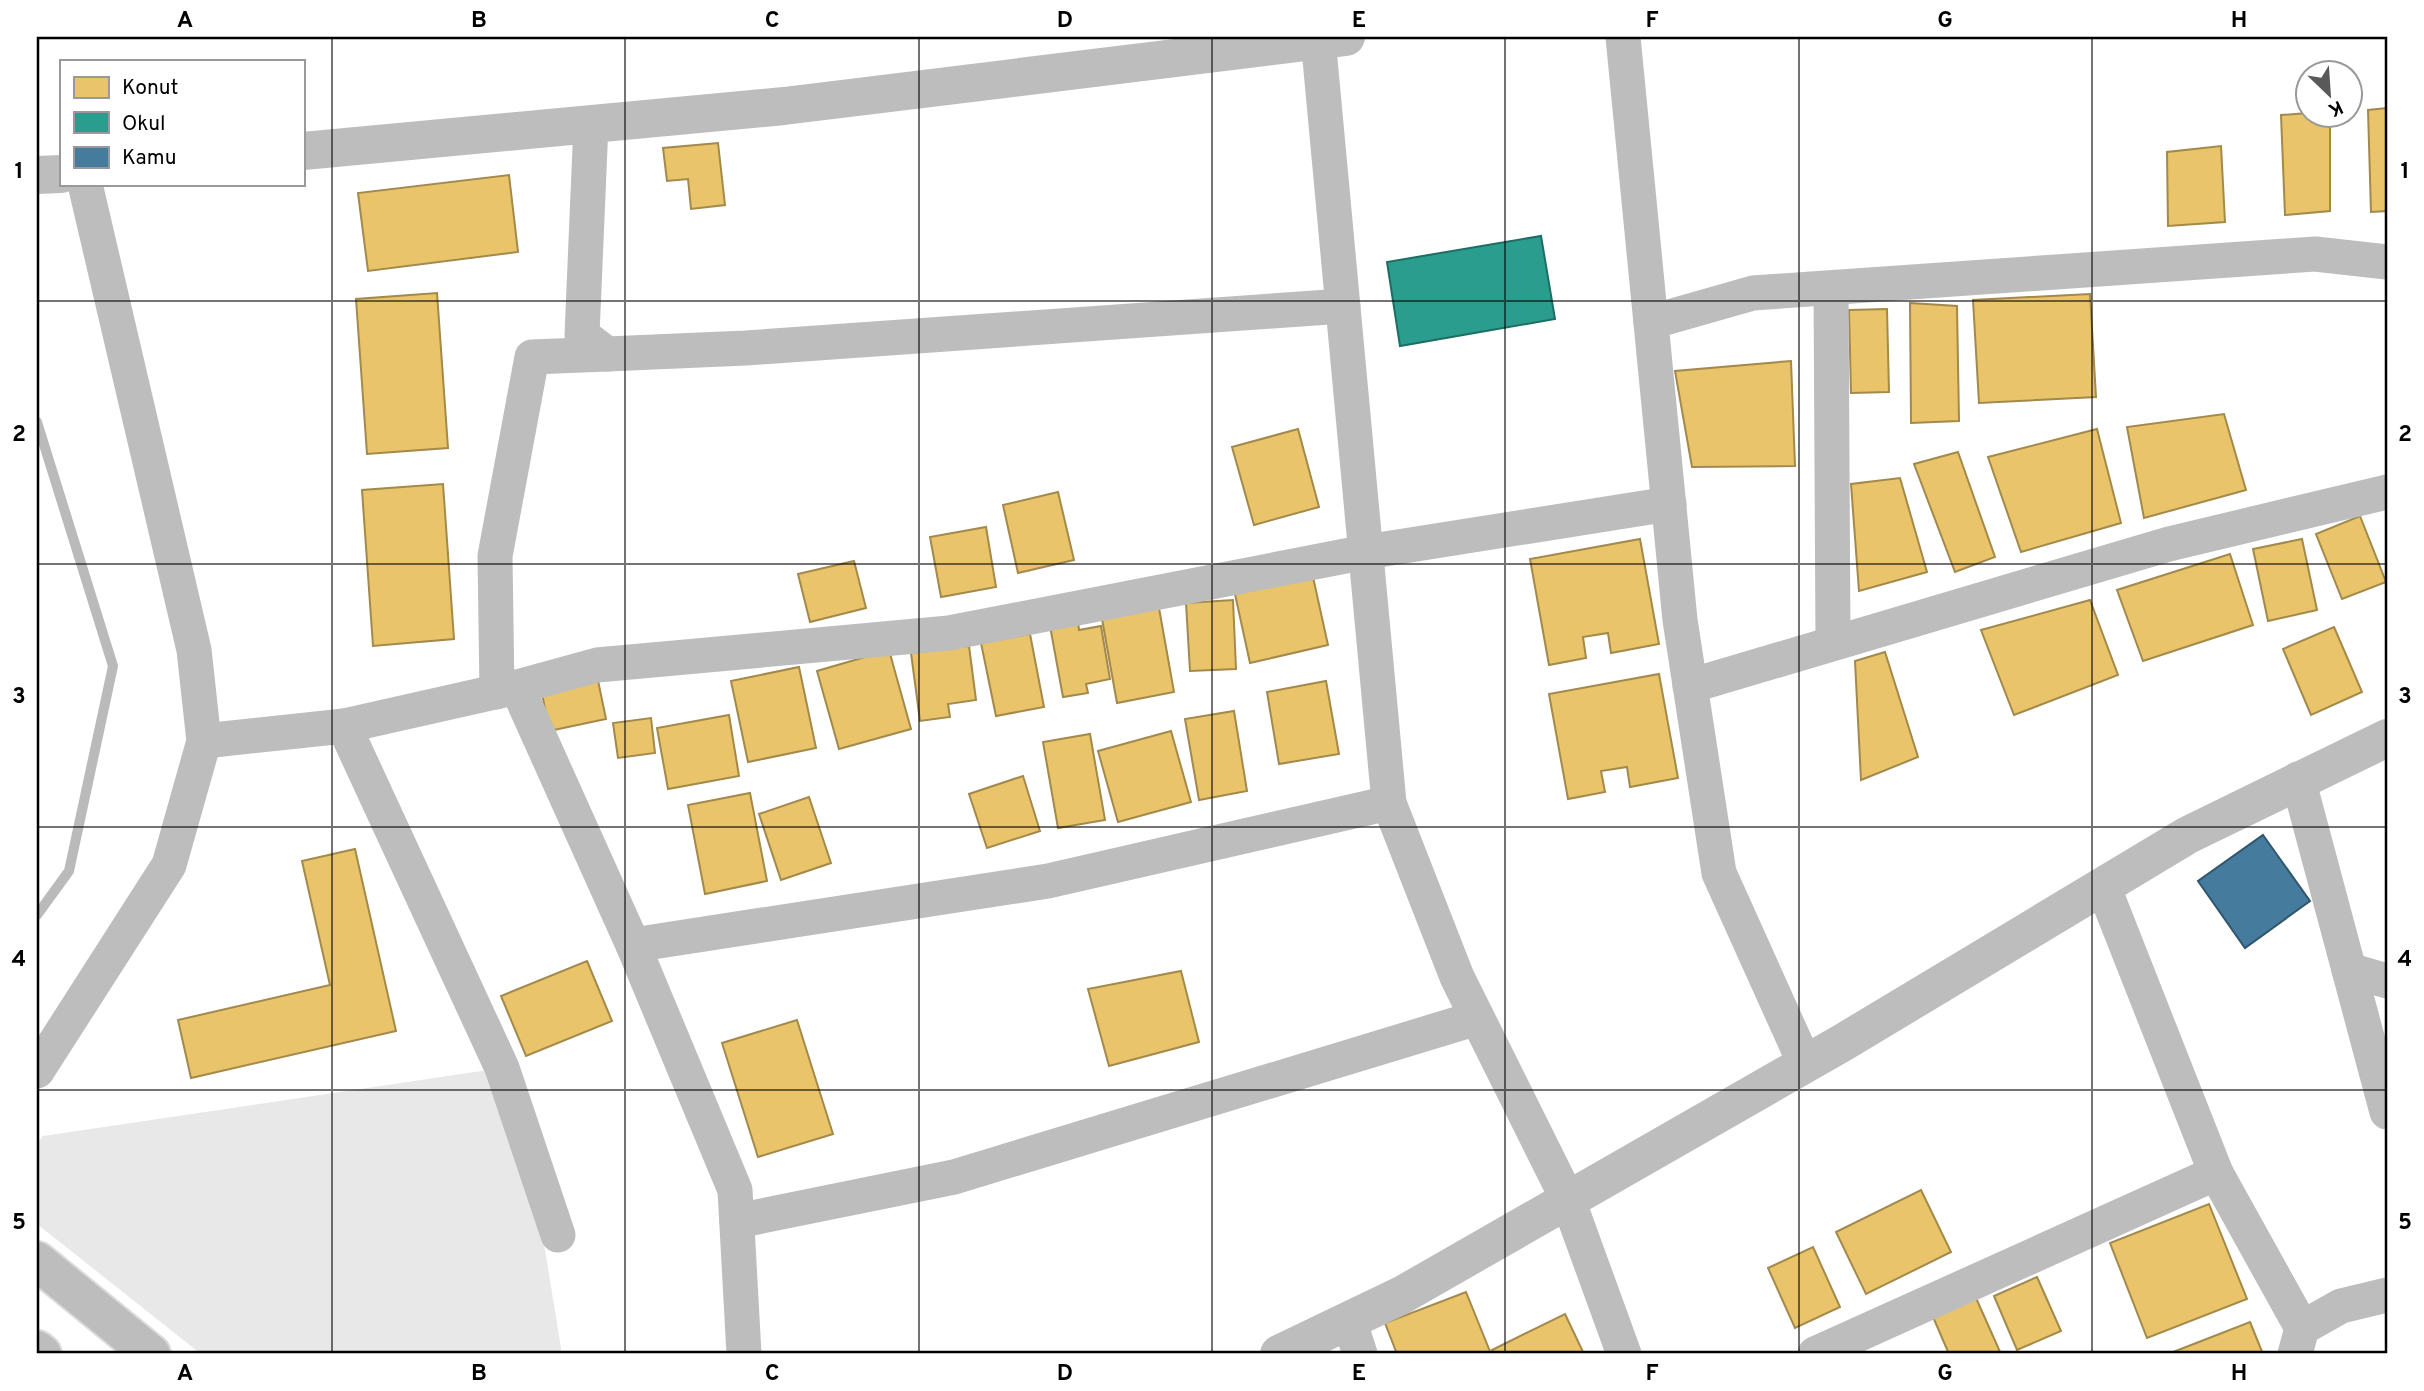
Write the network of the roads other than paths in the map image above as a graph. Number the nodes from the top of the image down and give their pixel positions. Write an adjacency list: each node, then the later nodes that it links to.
1 (1623, 37): 9 (street)
2 (1332, 38): 3 (street); 8 (street)
3 (591, 124): 4 (street); 10 (street)
4 (304, 151)
5 (85, 186): 19 (street)
6 (2387, 262): 7 (street)
7 (1831, 288): 9 (street); 14 (street)
8 (1343, 306): 10 (street); 13 (street)
9 (1651, 322): 12 (street)
10 (607, 354): 16 (street)
11 (2387, 492): 14 (street)
12 (1669, 505): 13 (street); 15 (street)
13 (1366, 552): 16 (street); 21 (street)
14 (1833, 643): 15 (street)
15 (1690, 686): 27 (street)
16 (507, 690): 17 (street); 23 (street)
17 (344, 726): 19 (street); 33 (street)
18 (2387, 738): 20 (street)
19 (204, 741): 28 (street)
20 (2298, 779): 22 (street); 24 (street)
21 (1389, 803): 23 (street); 26 (street)
22 (2103, 886): 27 (street); 30 (street)
23 (633, 945): 32 (street)
24 (2349, 970): 25 (street); 29 (street)
25 (2387, 981)
26 (1477, 1018): 31 (street); 32 (street)
27 (1805, 1064): 31 (street)
28 (37, 1071)
29 (2387, 1112)
30 (2216, 1172): 37 (street); 44 (street)
31 (1569, 1200): 36 (street); 43 (street)
32 (737, 1221): 41 (street)
33 (558, 1235)
34 (37, 1261): 40 (street)
35 (2387, 1295): 37 (street)
36 (1355, 1337): 42 (street)
37 (2298, 1341)
38 (37, 1350): 39 (street)
39 (42, 1354)
40 (150, 1354)
41 (744, 1354)
42 (1279, 1354)
43 (1624, 1354)
44 (1815, 1354)

